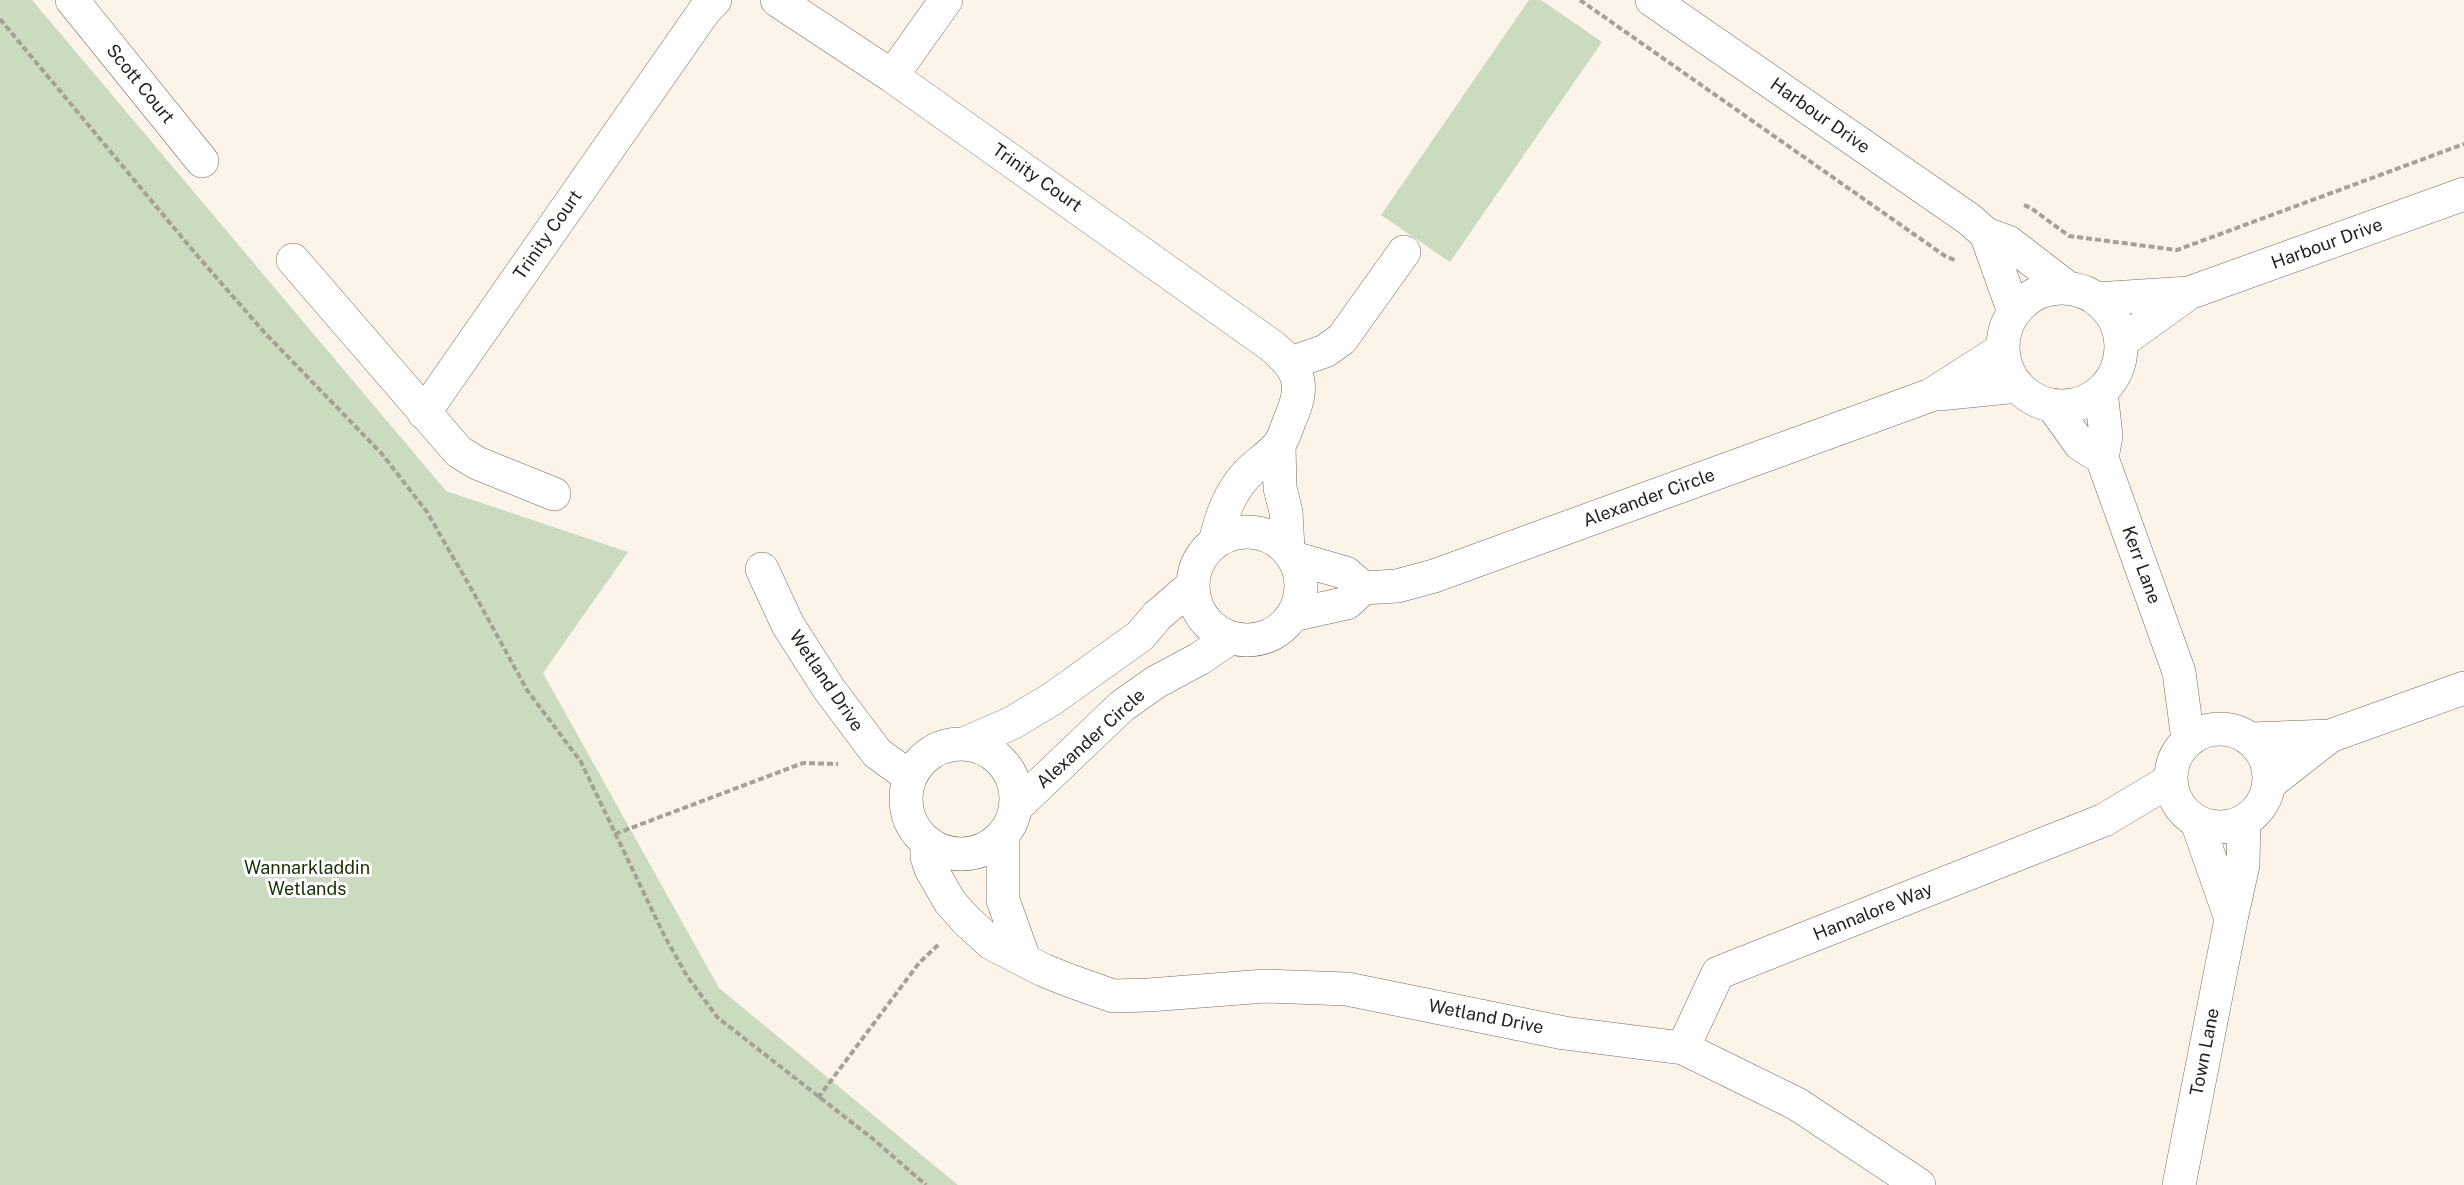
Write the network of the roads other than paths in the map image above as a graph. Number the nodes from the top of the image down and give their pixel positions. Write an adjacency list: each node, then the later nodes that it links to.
1 (715, 0): 22 (street, Trinity Court)
2 (777, 0): 6 (street, Trinity Court)
3 (946, 0): 6 (street)
4 (1652, 0): 9 (street, Harbour Drive)
5 (78, 2): 7 (street, Scott Court)
6 (892, 76): 17 (street, Trinity Court)
7 (202, 161)
8 (2464, 194): 13 (street, Harbour Drive)
9 (1986, 234): 12 (street, Harbour Drive); 14 (street)
10 (1404, 252): 17 (street)
11 (293, 260): 22 (street)
12 (2082, 293): 13 (street, Harbour Drive); 14 (street); 15 (street)
13 (2189, 293): 15 (street, Harbour Drive)
14 (2014, 312): 16 (street)
15 (2121, 342): 19 (street)
16 (2003, 349): 18 (street); 20 (street, Alexander Circle)
17 (1292, 363): 23 (street)
18 (2018, 386): 20 (street, Alexander Circle); 21 (street)
19 (2101, 391): 21 (street); 24 (street, Kerr Lane)
20 (1931, 395): 30 (street, Alexander Circle)
21 (2052, 405): 24 (street)
22 (424, 413): 25 (street)
23 (1279, 446): 26 (street); 27 (street)
24 (2102, 458): 34 (street, Kerr Lane)
25 (555, 494)
26 (1215, 542): 27 (street); 29 (street)
27 (1291, 554): 30 (street); 31 (street)
28 (762, 569): 38 (street, Wetland Drive)
29 (1193, 585): 32 (street); 37 (street)
30 (1363, 588): 31 (street)
31 (1293, 615): 32 (street)
32 (1230, 638): 43 (street, Alexander Circle)
33 (2464, 688): 35 (street)
34 (2203, 735): 36 (street); 39 (street)
35 (2330, 736): 36 (street); 40 (street)
36 (2251, 739): 40 (street)
37 (966, 744): 38 (street); 43 (street)
38 (910, 777): 45 (street)
39 (2171, 780): 41 (street); 42 (street, Hannalore Way)
40 (2270, 783): 44 (street)
41 (2190, 816): 42 (street, Hannalore Way); 44 (street); 46 (street, Town Lane)
42 (2104, 820): 48 (street, Hannalore Way)
43 (1009, 821): 45 (street); 47 (street)
44 (2244, 821): 46 (street, Town Lane)
45 (927, 842): 47 (street, Wetland Drive)
46 (2230, 919): 50 (street, Town Lane)
47 (1024, 959): 48 (street, Wetland Drive)
48 (1683, 1048): 49 (street, Wetland Drive)
49 (1918, 1185)
50 (2179, 1185)

